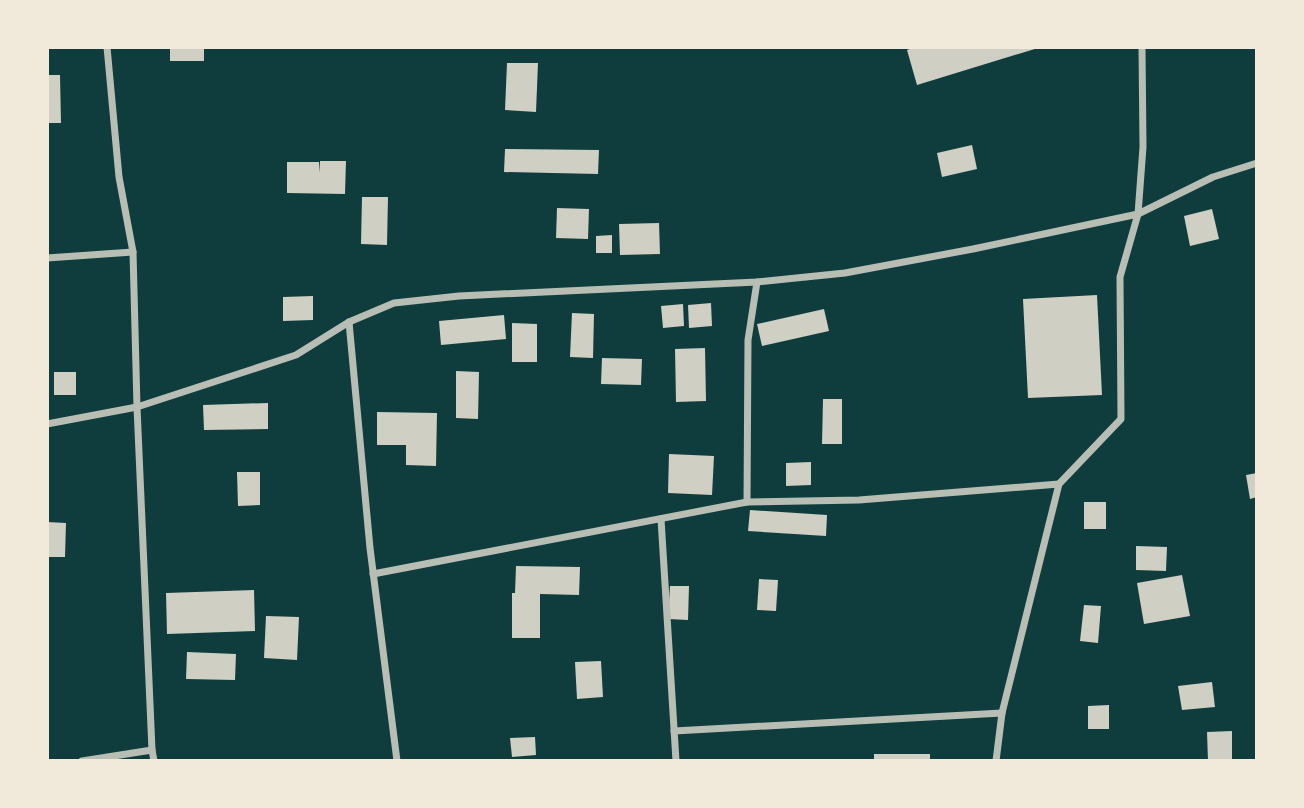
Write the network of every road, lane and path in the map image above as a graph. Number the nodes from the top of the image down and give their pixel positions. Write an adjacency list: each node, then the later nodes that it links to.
1 (107, 47): 5 (street)
2 (1142, 47): 4 (street)
3 (1257, 163): 4 (street)
4 (1138, 214): 7 (street); 11 (street)
5 (133, 253): 6 (street); 9 (street)
6 (47, 258)
7 (757, 282): 8 (street); 12 (street)
8 (349, 322): 9 (street); 14 (street)
9 (137, 407): 10 (street); 17 (street)
10 (47, 424)
11 (1059, 484): 12 (street); 15 (street)
12 (747, 502): 13 (street)
13 (661, 519): 14 (street); 16 (street)
14 (373, 574): 20 (street)
15 (1002, 713): 16 (street); 22 (street)
16 (674, 731): 21 (street)
17 (152, 750): 18 (street); 19 (street)
18 (82, 761)
19 (154, 761)
20 (397, 761)
21 (676, 761)
22 (996, 761)

